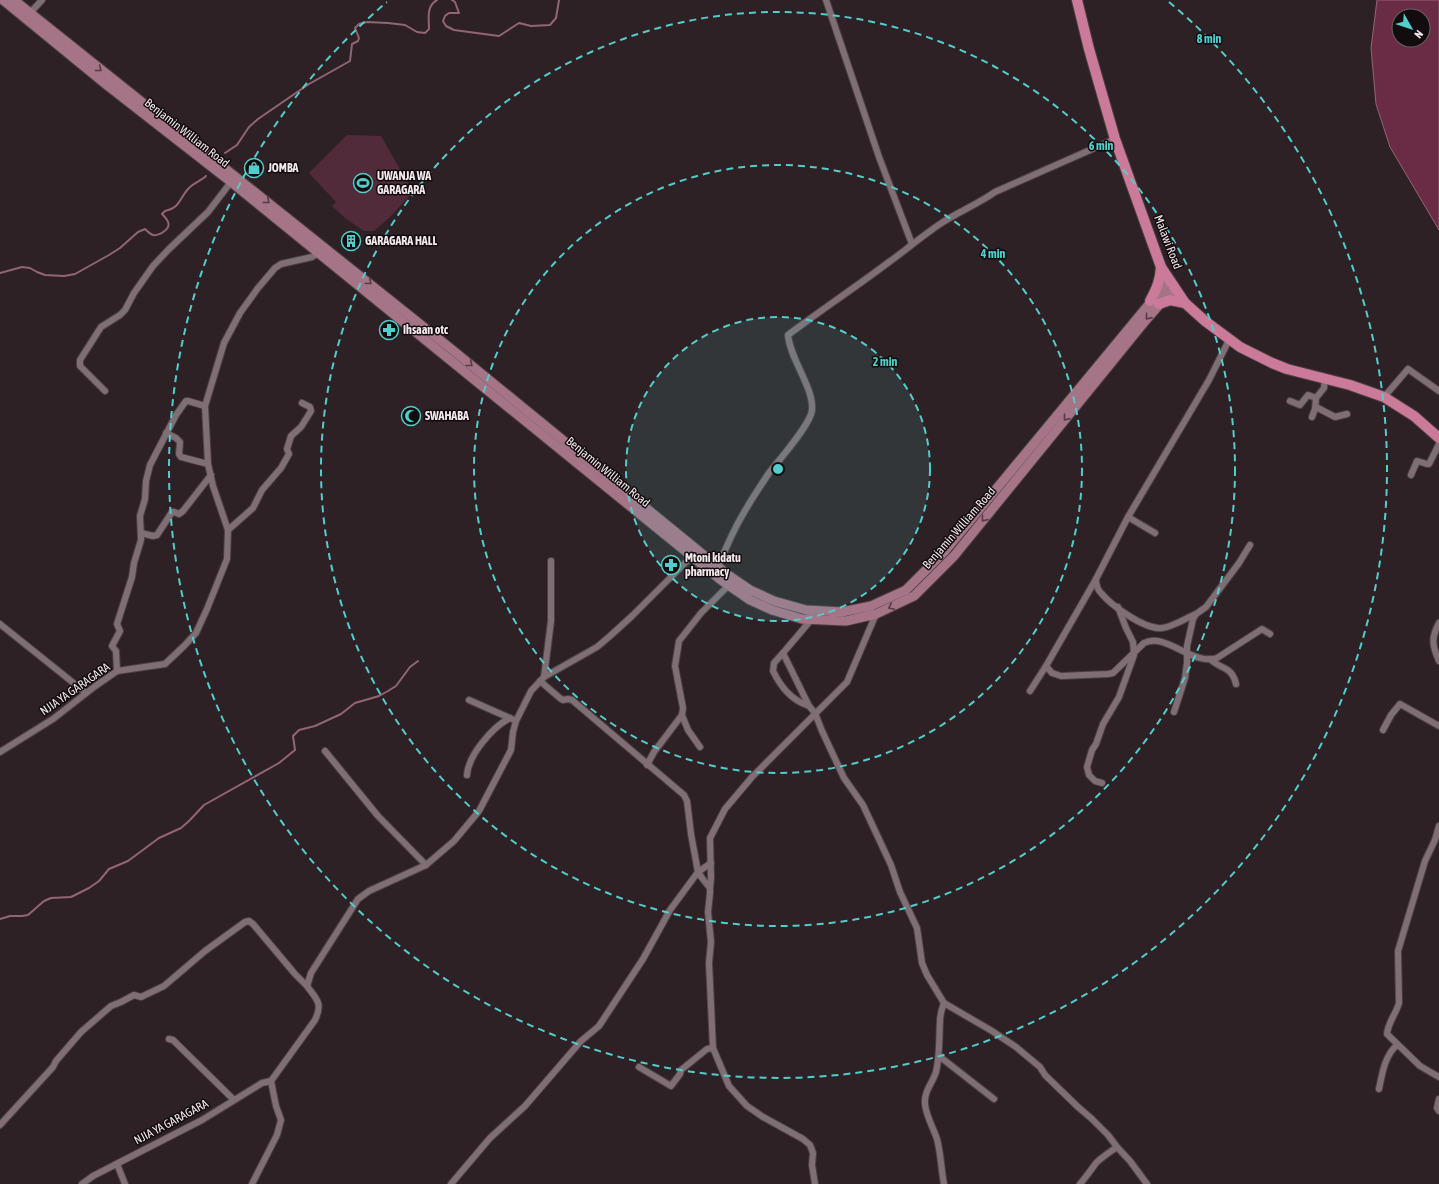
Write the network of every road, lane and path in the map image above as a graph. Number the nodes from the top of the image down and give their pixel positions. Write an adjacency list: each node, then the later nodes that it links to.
1 (3, 0): 8 (main road, Benjamin William Road)
2 (14, 0): 6 (main road, Benjamin William Road)
3 (42, 0): 6 (street)
4 (826, 0): 9 (street)
5 (1077, 0): 7 (main road, Malawi Road)
6 (30, 13): 38 (main road, Benjamin William Road, one-way to 38)
7 (1115, 139): 9 (street); 11 (main road, Malawi Road)
8 (231, 182): 10 (main road, Benjamin William Road); 17 (street)
9 (912, 244): 40 (street)
10 (320, 253): 23 (street, NJIA YA GARAGARA); 38 (main road, Benjamin William Road)
11 (1160, 267): 12 (main road, Malawi Road); 13 (main road)
12 (1171, 284): 13 (main road, Benjamin William Road); 14 (main road, Malawi Road)
13 (1154, 303): 14 (main road); 44 (main road, Benjamin William Road, one-way to 44); 46 (main road, Benjamin William Road)
14 (1185, 303): 15 (main road, Malawi Road)
15 (1230, 340): 16 (main road, Malawi Road); 33 (street)
16 (1325, 378): 19 (main road, Malawi Road); 20 (street)
17 (105, 391)
18 (1439, 391): 19 (street)
19 (1384, 397): 28 (main road, Malawi Road)
20 (1316, 398): 21 (street); 24 (street)
21 (1290, 401)
22 (302, 403): 34 (street)
23 (205, 406): 27 (street); 30 (street, NJIA YA GARAGARA)
24 (1316, 406): 25 (street); 26 (street)
25 (1347, 414)
26 (1312, 417)
27 (166, 433): 30 (street); 35 (street)
28 (1439, 438)
29 (1439, 444): 32 (street)
30 (208, 464): 31 (street, NJIA YA GARAGARA)
31 (211, 475): 34 (street, NJIA YA GARAGARA); 35 (street)
32 (1411, 475)
33 (1128, 517): 36 (street); 41 (street)
34 (228, 530): 56 (street, NJIA YA GARAGARA)
35 (140, 532): 56 (street)
36 (1155, 533)
37 (1250, 545): 45 (street)
38 (695, 553): 40 (main road, Benjamin William Road); 42 (main road, Benjamin William Road); 57 (street)
39 (551, 561): 57 (street)
40 (718, 567): 46 (main road, Benjamin William Road)
41 (1096, 579): 43 (street); 55 (street)
42 (729, 585): 46 (main road, Benjamin William Road); 65 (street)
43 (1118, 607): 45 (street); 50 (street)
44 (876, 614): 46 (main road, Benjamin William Road); 64 (street)
45 (1196, 614): 52 (street)
46 (811, 615): 51 (street)
47 (1439, 623): 54 (street)
48 (0, 624): 60 (street)
49 (1270, 634): 53 (street)
50 (1135, 652): 52 (street); 55 (street); 74 (street)
51 (783, 653): 62 (street); 62 (street)
52 (1187, 653): 53 (street); 63 (street)
53 (1210, 659): 58 (street)
54 (1439, 661)
55 (1046, 666): 59 (street)
56 (117, 671): 60 (street, NJIA YA GARAGARA)
57 (542, 679): 66 (street); 72 (street)
58 (1236, 684)
59 (1030, 691)
60 (86, 693): 71 (street, NJIA YA GARAGARA)
61 (469, 700): 66 (street)
62 (809, 706): 64 (street)
63 (1174, 712)
64 (815, 713): 76 (street); 83 (street)
65 (682, 715): 69 (street); 72 (street)
66 (513, 720): 73 (street); 77 (street)
67 (1439, 726): 68 (street)
68 (1383, 730)
69 (700, 747)
70 (325, 751): 77 (street)
71 (0, 752)
72 (647, 765): 78 (street)
73 (467, 776)
74 (1102, 783)
75 (1439, 826): 85 (street)
76 (711, 863): 78 (street); 79 (street)
77 (426, 865): 82 (street)
78 (698, 872): 80 (street); 102 (street)
79 (711, 874): 80 (street); 81 (street)
80 (702, 878): 81 (street)
81 (710, 888): 86 (street)
82 (307, 986): 90 (street); 96 (street)
83 (944, 1003): 87 (street); 97 (street)
84 (169, 1039): 94 (street)
85 (1398, 1045): 89 (street); 91 (street)
86 (713, 1048): 88 (street); 103 (street)
87 (939, 1056): 92 (street); 104 (street)
88 (639, 1067)
89 (1439, 1077)
90 (271, 1081): 94 (street, NJIA YA GARAGARA); 101 (street)
91 (1378, 1089)
92 (994, 1098)
93 (1439, 1099): 95 (street)
94 (234, 1100): 98 (street, NJIA YA GARAGARA)
95 (1439, 1111)
96 (0, 1125)
97 (1117, 1147): 105 (street); 106 (street)
98 (117, 1164): 99 (street, NJIA YA GARAGARA); 100 (street)
99 (82, 1184)
100 (125, 1184)
101 (252, 1184)
102 (451, 1184)
103 (815, 1184)
104 (944, 1184)
105 (1080, 1184)
106 (1147, 1184)

